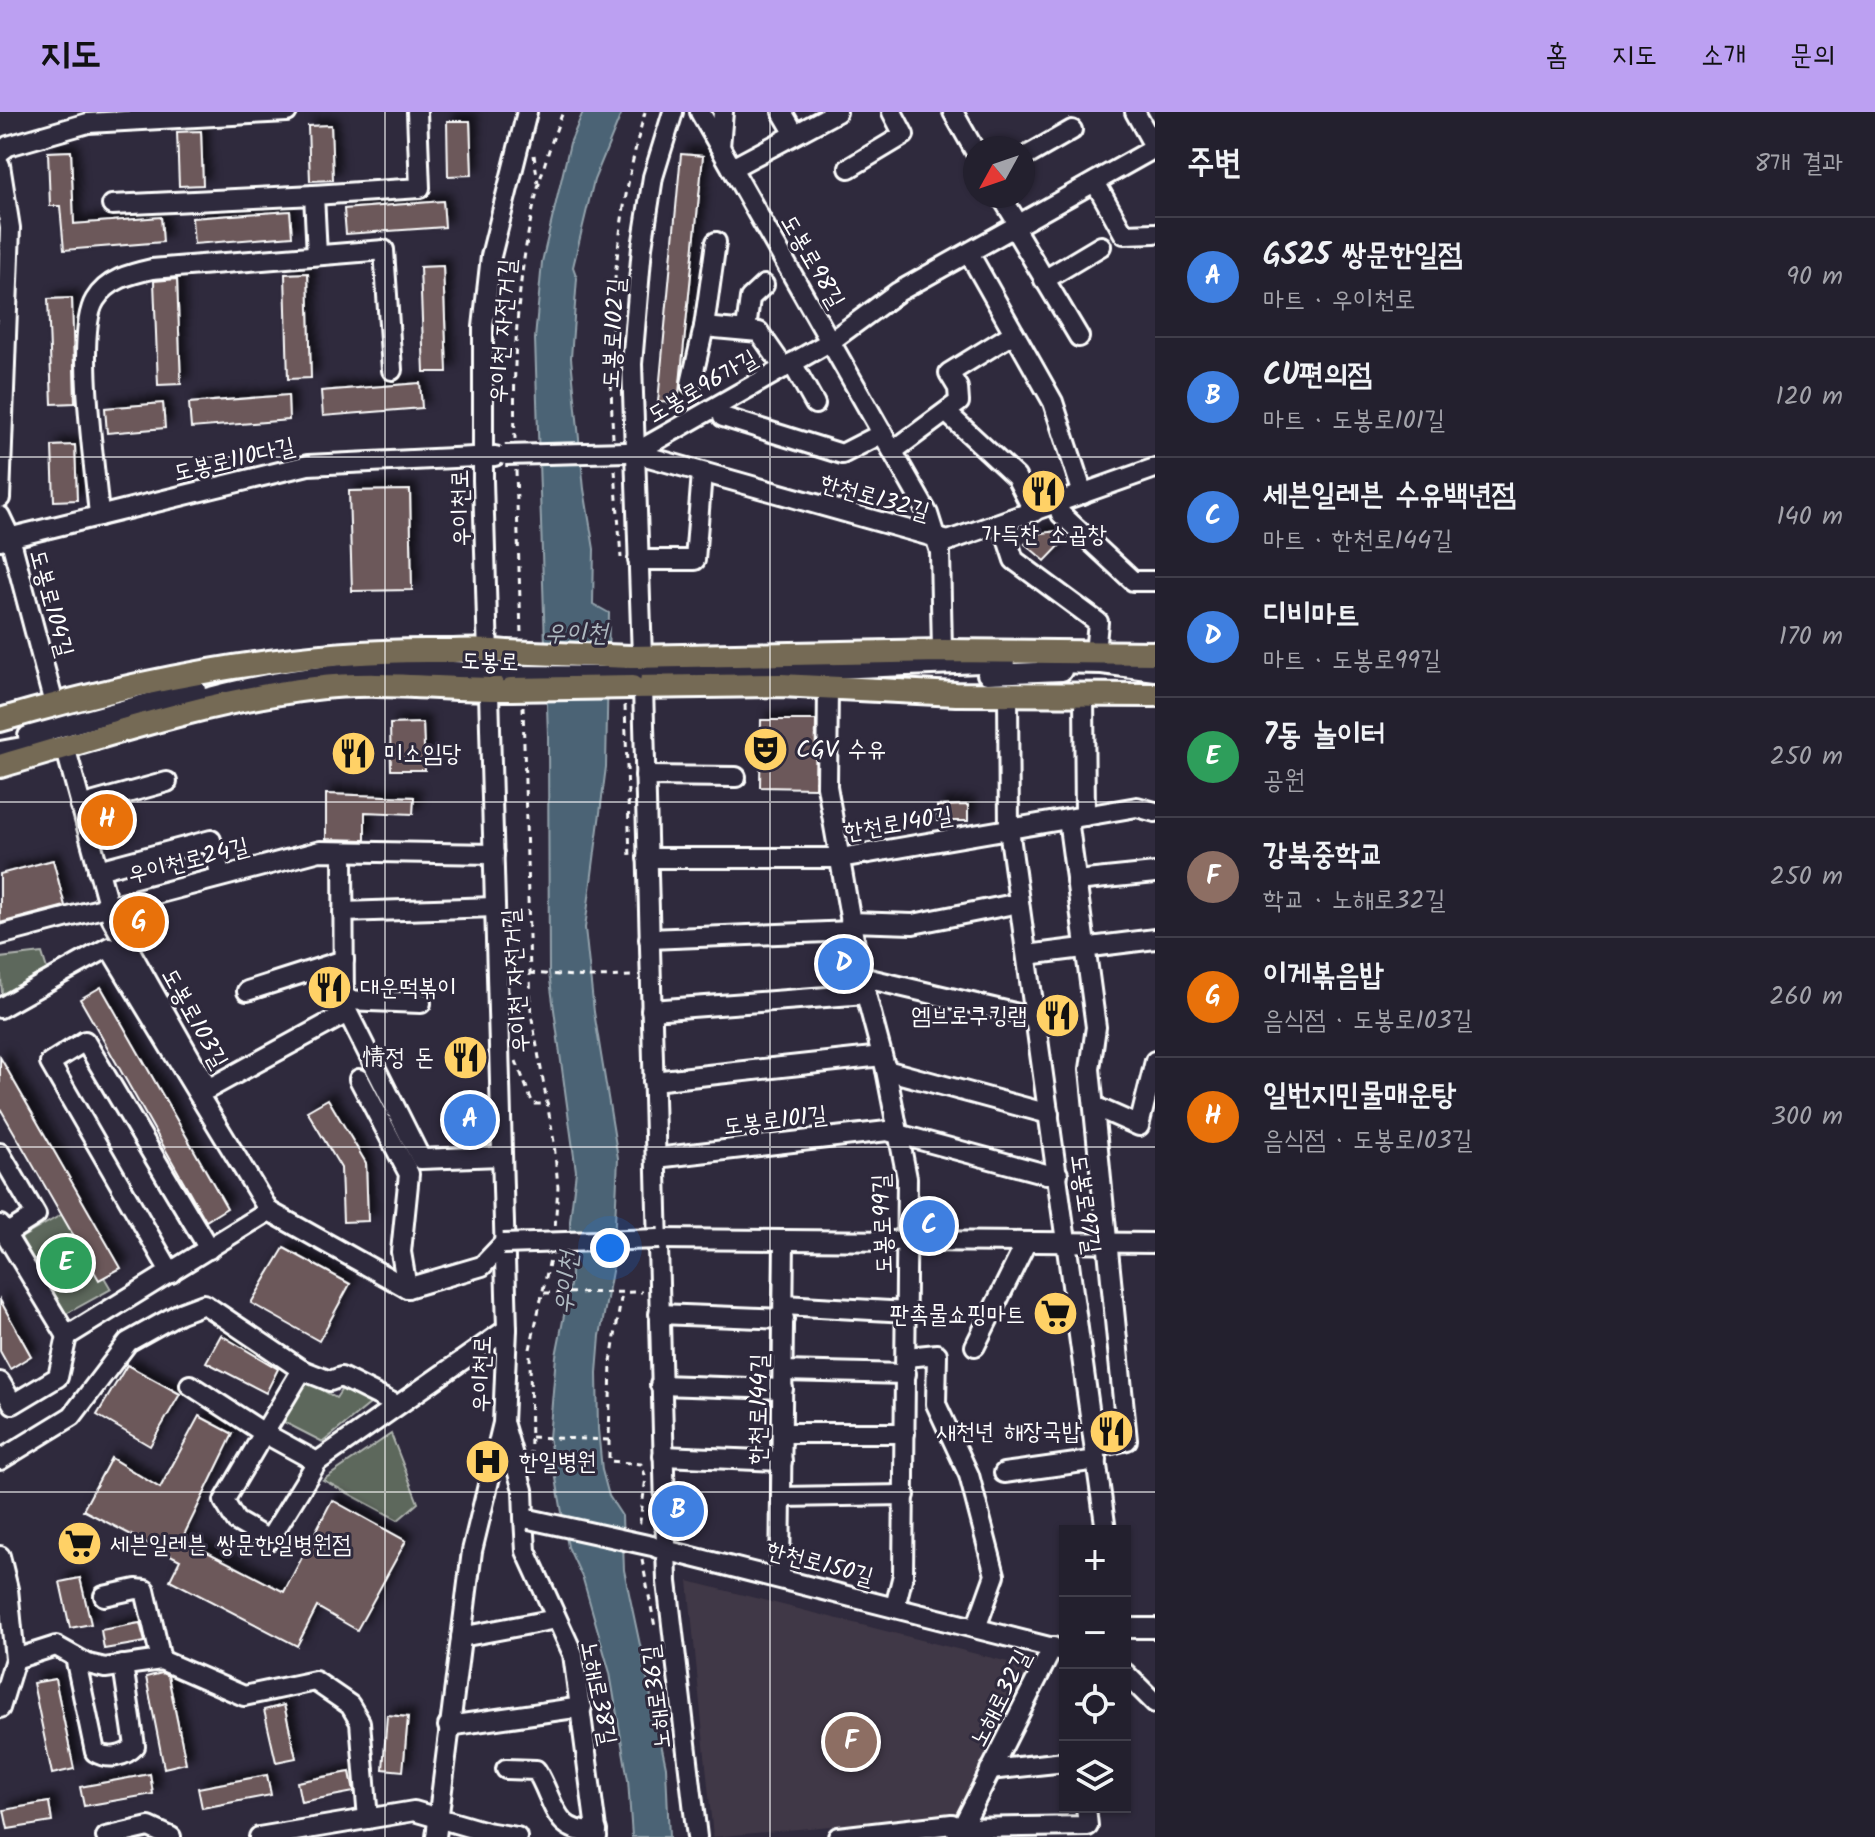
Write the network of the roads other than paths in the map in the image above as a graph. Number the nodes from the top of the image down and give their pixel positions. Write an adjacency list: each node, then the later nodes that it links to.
1 (287, 112): 12 (street)
2 (417, 112): 25 (street)
3 (527, 112): 50 (street, 우이천로)
4 (673, 112): 49 (street, 도봉로102길)
5 (700, 112): 17 (street, 도봉로98길)
6 (723, 112): 17 (street)
7 (782, 112): 15 (street)
8 (837, 112): 15 (street)
9 (892, 112): 23 (street)
10 (953, 112): 16 (street)
11 (1135, 112): 18 (street)
12 (209, 114): 13 (street)
13 (88, 118): 20 (street)
14 (1072, 130): 19 (street)
15 (795, 134): 22 (street)
16 (967, 136)
17 (720, 147): 22 (street, 도봉로98길)
18 (1155, 148): 24 (street, 도봉로96가길)
19 (1035, 151)
20 (0, 152)
21 (0, 165): 54 (street)
22 (732, 168): 40 (street, 도봉로98길)
23 (849, 168)
24 (1095, 182): 28 (street, 도봉로96가길); 29 (street)
25 (314, 195): 26 (street); 33 (street)
26 (112, 205)
27 (1007, 208): 28 (street)
28 (1016, 226): 32 (street, 도봉로96가길); 34 (street)
29 (1155, 233)
30 (716, 242): 36 (street)
31 (1101, 246): 34 (street)
32 (969, 253): 38 (street); 40 (street, 도봉로96가길)
33 (317, 255): 42 (street); 58 (street)
34 (1044, 280): 39 (street)
35 (764, 285): 37 (street)
36 (704, 327): 37 (street); 43 (street)
37 (746, 330): 41 (street)
38 (1014, 333): 45 (street); 53 (street)
39 (1079, 337)
40 (831, 341): 41 (street, 도봉로96가길); 47 (street, 도봉로98길)
41 (788, 365): 44 (street, 도봉로96가길); 49 (street, 도봉로96가길)
42 (392, 370)
43 (691, 384)
44 (815, 404)
45 (947, 413): 48 (street); 56 (street)
46 (723, 417): 47 (street)
47 (883, 433): 48 (street, 도봉로98길)
48 (893, 451): 61 (street, 도봉로98길)
49 (632, 452): 50 (street, 도봉로110다길, bridge); 52 (street, 한천로132길); 62 (street, 도봉로102길)
50 (483, 456): 58 (street, 도봉로110다길); 67 (street, 우이천로)
51 (1155, 468): 53 (street, 한천로132길)
52 (702, 473): 61 (street, 한천로132길); 62 (street)
53 (1083, 494): 55 (street, 한천로132길)
54 (0, 498)
55 (1057, 503): 56 (street, 한천로132길); 63 (street)
56 (1034, 512): 59 (street, 한천로132길)
57 (0, 516): 60 (street, 도봉로104길)
58 (99, 516): 60 (street, 도봉로110다길)
59 (1002, 523): 61 (street, 한천로132길); 65 (street)
60 (5, 539): 75 (street, 도봉로104길)
61 (937, 539): 64 (street, 도봉로98길)
62 (638, 560): 69 (street, 도봉로102길)
63 (1155, 581)
64 (942, 651): 65 (main road, 도봉로); 69 (main road, 도봉로)
65 (1095, 653): 66 (main road, 도봉로)
66 (1155, 653)
67 (504, 670): 69 (main road, bridge); 69 (main road, 도봉로, bridge); 75 (main road, 도봉로); 77 (street); 78 (main road, 도봉로); 79 (street); 89 (street, 우이천로)
68 (1155, 671): 69 (street)
69 (635, 672): 70 (street); 71 (main road, 도봉로); 81 (street)
70 (1155, 679)
71 (828, 688): 72 (main road, 도봉로); 91 (street, 도봉로99길)
72 (1008, 694): 73 (main road, 도봉로); 87 (street, 도봉로97길)
73 (1084, 694): 74 (main road, 도봉로); 86 (street)
74 (1155, 695)
75 (54, 704): 76 (main road, 도봉로)
76 (0, 720)
77 (0, 742)
78 (65, 746): 80 (main road, 도봉로); 84 (street, 도봉로103길)
79 (0, 751)
80 (0, 766)
81 (645, 776): 82 (street); 90 (street)
82 (736, 777)
83 (167, 782): 84 (street)
84 (80, 806): 92 (street, 도봉로103길)
85 (1155, 812): 86 (street, 한천로140길)
86 (1077, 817): 87 (street, 한천로140길); 95 (street)
87 (1009, 829): 91 (street, 한천로140길); 96 (street, 도봉로97길)
88 (343, 853): 89 (street, 우이천로24길); 94 (street, 우이천로24길); 99 (street)
89 (494, 854): 98 (street, 우이천로)
90 (647, 858): 91 (street, 한천로140길); 102 (street)
91 (840, 858): 100 (street, 도봉로99길)
92 (98, 870): 94 (street); 97 (street, 도봉로103길)
93 (1155, 873): 95 (street)
94 (221, 876): 97 (street, 우이천로24길)
95 (1076, 881): 104 (street)
96 (1019, 903): 100 (street); 105 (street, 도봉로97길)
97 (107, 905): 101 (street, 우이천로24길); 110 (street, 도봉로103길)
98 (495, 907): 99 (street); 122 (street, 우이천로)
99 (343, 912): 106 (street)
100 (851, 926): 102 (street); 107 (street, 도봉로99길)
101 (0, 935)
102 (649, 939): 112 (street)
103 (1155, 939): 104 (street)
104 (1084, 947): 105 (street); 118 (street)
105 (1027, 955): 113 (street, 도봉로97길)
106 (344, 960): 108 (street); 110 (street)
107 (864, 986): 112 (street); 113 (street); 115 (street, 도봉로99길)
108 (247, 991)
109 (421, 1003): 110 (street)
110 (346, 1006): 122 (street)
111 (0, 1008): 125 (street)
112 (651, 1010): 117 (street)
113 (1036, 1018): 119 (street, 도봉로97길)
114 (1155, 1061): 118 (street)
115 (884, 1063): 117 (street); 119 (street); 120 (street, 도봉로99길)
116 (359, 1079): 137 (street)
117 (653, 1081): 123 (street)
118 (1096, 1107): 134 (street)
119 (1049, 1114): 124 (street, 도봉로97길)
120 (898, 1134): 123 (street, 도봉로101길); 124 (street); 133 (street, 도봉로99길)
121 (0, 1153): 126 (street)
122 (501, 1156): 132 (street, 우이천로)
123 (656, 1158): 127 (street)
124 (1058, 1174): 130 (street, 도봉로97길)
125 (269, 1211): 135 (street); 137 (street)
126 (3, 1230): 142 (street)
127 (659, 1239): 128 (street); 132 (street, bridge); 140 (street)
128 (784, 1241): 133 (street); 138 (street, 한천로144길)
129 (1026, 1243): 130 (street); 133 (street); 143 (street)
130 (1068, 1243): 134 (street); 155 (street, 도봉로97길)
131 (1155, 1243): 134 (street)
132 (503, 1244): 137 (street); 141 (street, 우이천로)
133 (908, 1244): 139 (street, 도봉로99길)
134 (1109, 1244): 155 (street)
135 (209, 1249): 136 (street); 136 (street)
136 (171, 1273): 142 (street)
137 (407, 1288)
138 (784, 1312): 139 (street, 도봉로99길); 140 (street); 146 (street, 한천로144길)
139 (907, 1312): 144 (street, 도봉로99길)
140 (659, 1314): 149 (street)
141 (507, 1329): 150 (street); 151 (street, 우이천로)
142 (67, 1336): 147 (street)
143 (975, 1346)
144 (906, 1366): 146 (street); 154 (street, 도봉로99길); 171 (street)
145 (302, 1370): 150 (street); 152 (street); 157 (street)
146 (783, 1380): 149 (street); 153 (street, 한천로144길)
147 (0, 1382)
148 (190, 1385): 152 (street)
149 (660, 1385): 156 (street)
150 (397, 1405): 159 (street)
151 (503, 1423): 163 (street); 174 (street, 우이천로)
152 (264, 1433): 159 (street); 159 (street)
153 (782, 1433): 154 (street); 158 (street, 한천로144길)
154 (905, 1433): 161 (street, 도봉로99길)
155 (1096, 1454): 160 (street); 164 (street, 도봉로97길)
156 (663, 1456): 158 (street); 165 (street)
157 (0, 1460)
158 (782, 1461): 162 (street, 한천로144길)
159 (317, 1462)
160 (1004, 1473)
161 (905, 1495): 162 (street); 169 (street, 도봉로99길)
162 (781, 1497): 167 (street, 한천로144길)
163 (526, 1518): 165 (street, 한천로150길, bridge); 170 (street, 노해로38길)
164 (1105, 1525)
165 (650, 1547): 167 (street, 한천로150길); 199 (street, 노해로36길)
166 (0, 1556): 177 (street)
167 (780, 1577): 169 (street, 한천로150길)
168 (104, 1596): 178 (street)
169 (895, 1607): 171 (street, 한천로150길)
170 (556, 1619): 174 (street); 182 (street, 노해로38길)
171 (976, 1628): 175 (street, 한천로150길)
172 (1131, 1628): 173 (street)
173 (1155, 1628)
174 (461, 1637): 184 (street, 우이천로)
175 (1059, 1649): 187 (street, 노해로32길)
176 (75, 1657): 177 (street); 179 (street); 179 (street)
177 (15, 1659): 183 (street)
178 (161, 1660): 179 (street); 190 (street)
179 (123, 1665)
180 (1131, 1679): 181 (street)
181 (1155, 1703)
182 (582, 1707): 184 (street); 193 (street, 노해로38길)
183 (0, 1708)
184 (448, 1726): 189 (street, 우이천로)
185 (1059, 1763): 187 (street, 노해로32길)
186 (506, 1769): 193 (street)
187 (990, 1770): 191 (street, 노해로32길)
188 (1087, 1813): 191 (street)
189 (437, 1815): 190 (street); 192 (street); 197 (street, 우이천로)
190 (368, 1819): 196 (street)
191 (958, 1833): 200 (street)
192 (486, 1834): 198 (street)
193 (597, 1834)
194 (106, 1837): 195 (street)
195 (171, 1837)
196 (259, 1837)
197 (436, 1837)
198 (517, 1837)
199 (697, 1837)
200 (838, 1837)

